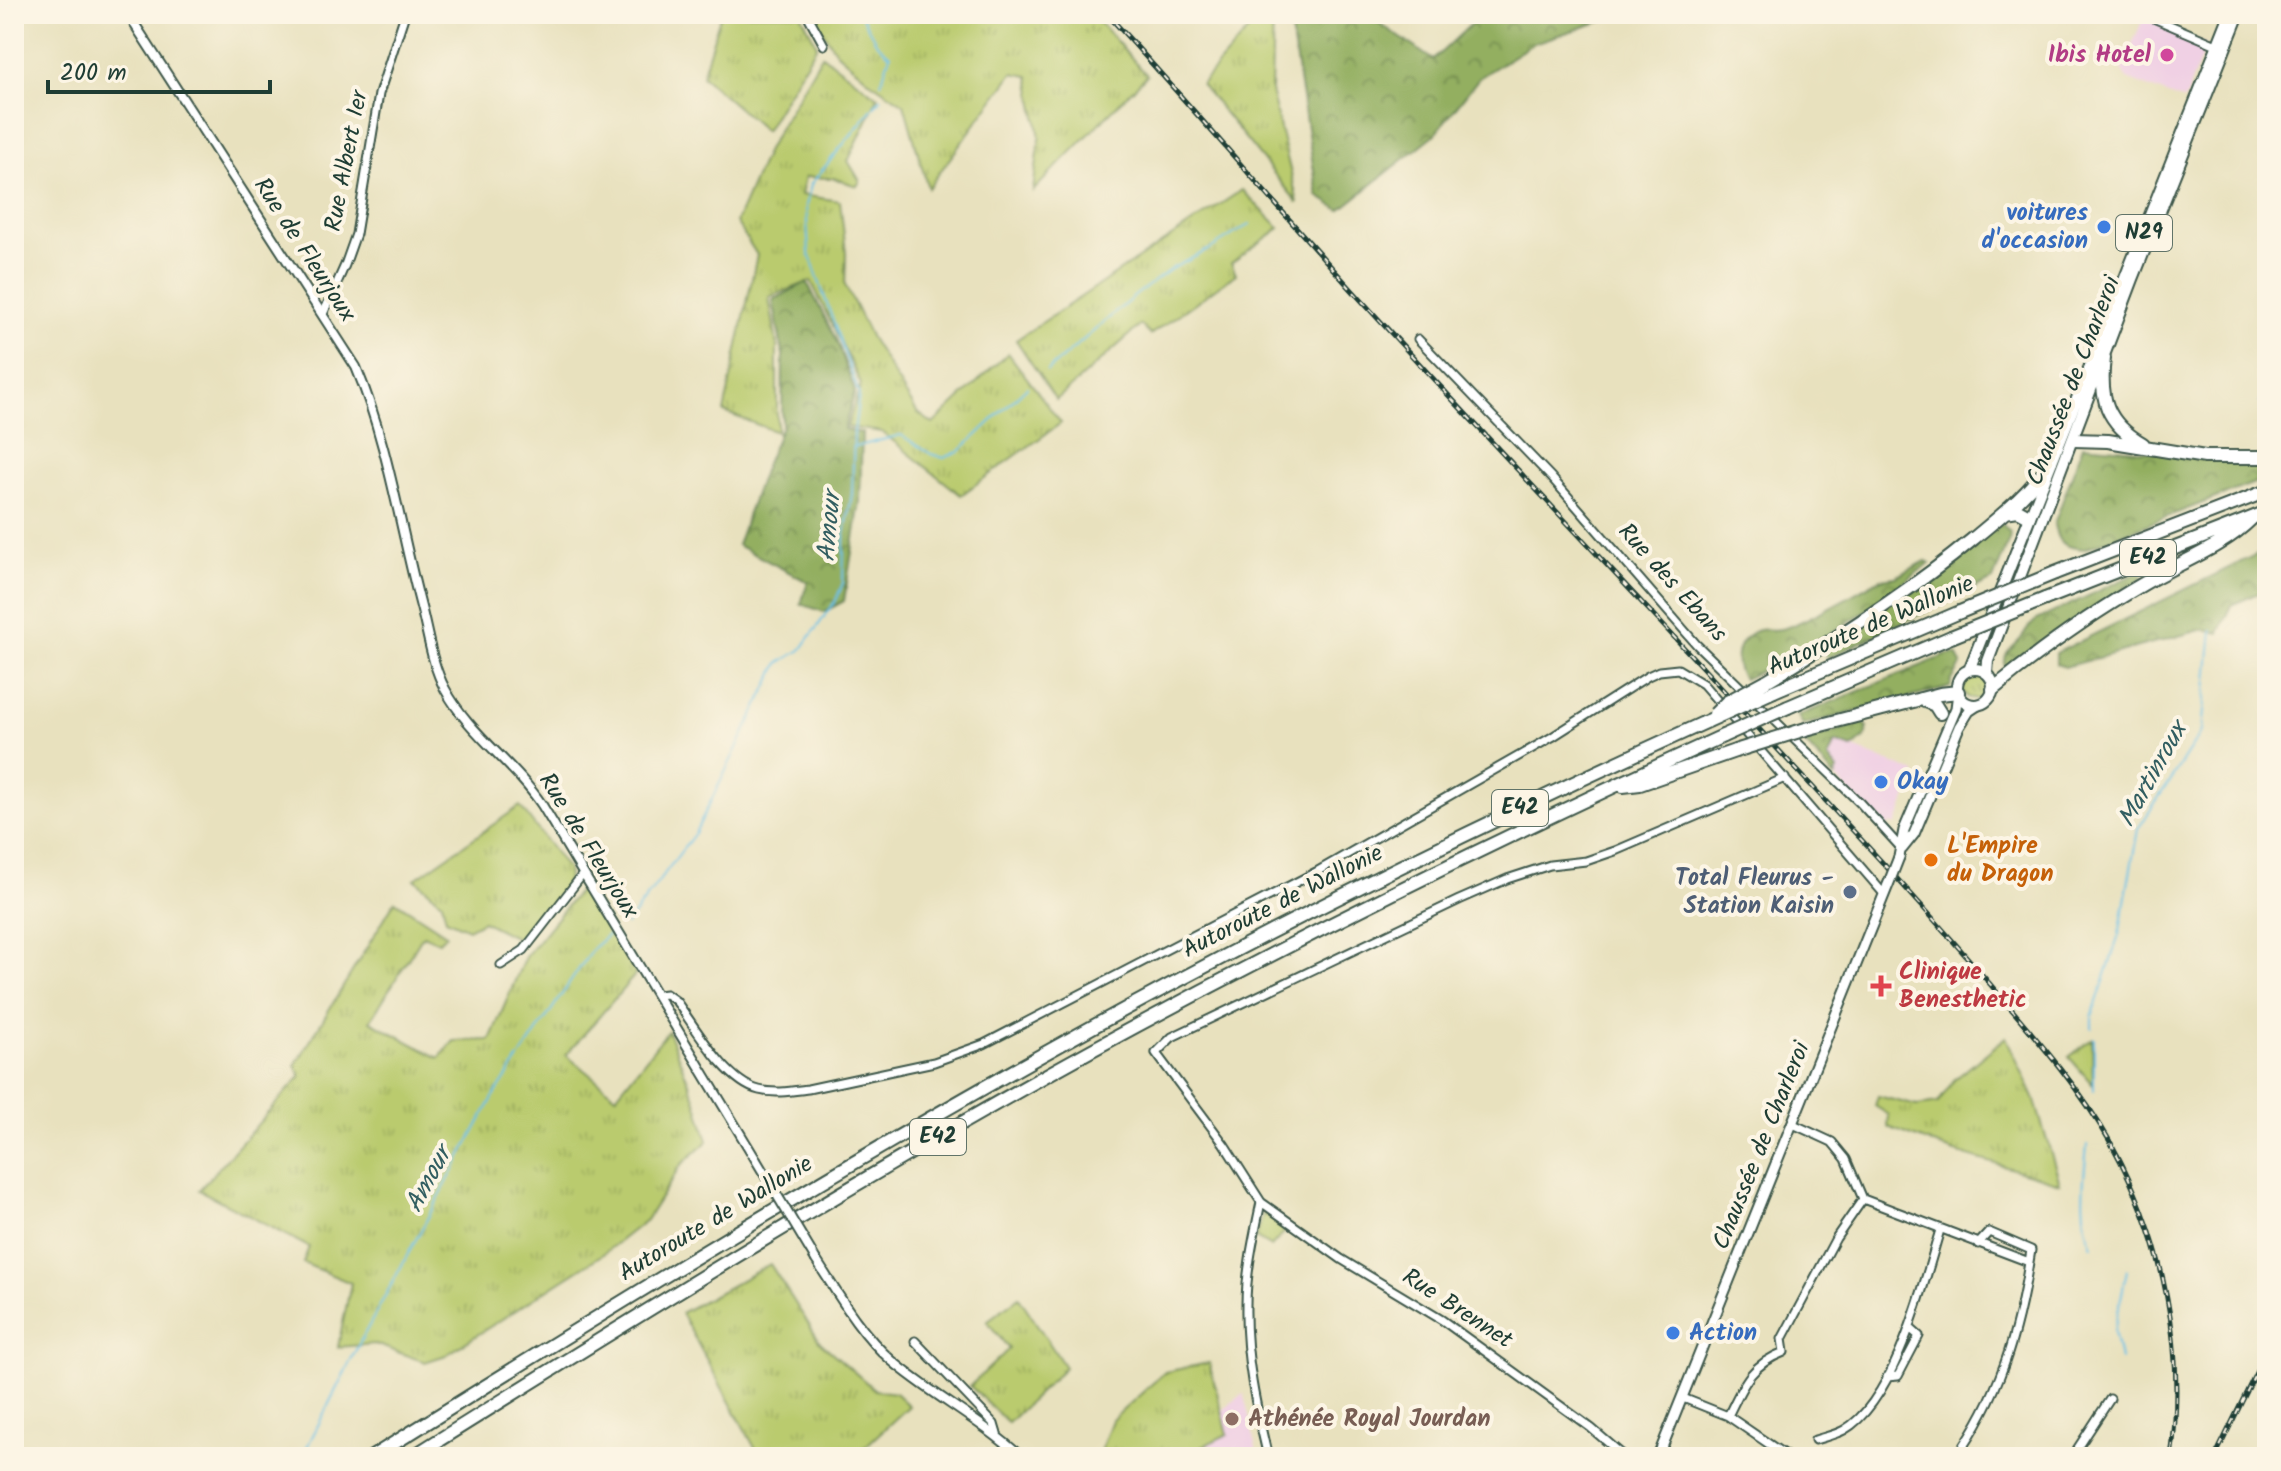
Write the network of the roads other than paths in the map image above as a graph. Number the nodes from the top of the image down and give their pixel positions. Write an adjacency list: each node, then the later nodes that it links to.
1 (128, 14): 9 (street, Rue de Fleurjoux)
2 (405, 14): 9 (street, Rue Albert Ier)
3 (807, 14): 7 (street)
4 (2230, 14): 8 (main road, Chaussée de Charleroi / N29)
5 (2239, 14): 8 (main road, Chaussée de Charleroi / N29)
6 (2151, 17): 8 (street)
7 (824, 45)
8 (2221, 47): 11 (main road, Chaussée de Charleroi / N29); 14 (main road, Chaussée de Charleroi / N29)
9 (323, 314): 35 (street, Rue de Fleurjoux)
10 (1418, 339): 34 (street, Rue des Ebans)
11 (2104, 358): 12 (main road, Chaussée de Charleroi / N29); 13 (highway)
12 (2074, 440): 13 (highway); 14 (main road); 21 (main road, Chaussée de Charleroi / N29)
13 (2149, 448): 15 (highway)
14 (2053, 456): 17 (highway); 19 (main road, Chaussée de Charleroi / N29)
15 (2267, 457)
16 (2267, 491): 24 (highway, Autoroute de Wallonie / E42, bridge)
17 (2005, 512): 19 (highway); 24 (highway)
18 (2267, 512): 20 (highway, Autoroute de Wallonie / E42)
19 (2029, 516): 21 (main road); 22 (main road, Chaussée de Charleroi / N29)
20 (2252, 518): 25 (highway); 32 (highway, Autoroute de Wallonie / E42, bridge)
21 (2037, 534): 23 (main road, Chaussée de Charleroi / N29)
22 (1969, 670): 23 (main road); 26 (main road, N29)
23 (1987, 673): 25 (main road)
24 (1770, 686): 51 (highway, Autoroute de Wallonie / E42, bridge)
25 (1993, 689): 28 (main road, N29)
26 (1958, 692): 27 (highway); 28 (main road); 30 (main road, N29)
27 (1920, 699): 29 (highway); 32 (highway, bridge)
28 (1978, 705): 33 (main road, N29)
29 (1940, 713): 30 (main road)
30 (1929, 772): 33 (main road, N29)
31 (1785, 778): 36 (street); 38 (street); 41 (street)
32 (1608, 788): 52 (highway, Autoroute de Wallonie / E42)
33 (1922, 802): 34 (main road, N29)
34 (1901, 853): 36 (main road, Chaussée de Charleroi / N29, bridge)
35 (583, 874): 37 (street); 38 (street, Rue de Fleurjoux)
36 (1886, 889): 39 (main road, Chaussée de Charleroi / N29)
37 (501, 965)
38 (658, 995): 49 (street, Rue de Fleurjoux, bridge)
39 (1793, 1124): 40 (street); 46 (main road, Chaussée de Charleroi / N29)
40 (1863, 1199): 42 (street); 48 (street)
41 (1261, 1202): 54 (street); 55 (street, Rue Brennet)
42 (1940, 1230): 43 (street); 50 (street)
43 (1978, 1244): 44 (street); 44 (street)
44 (2029, 1262): 58 (street)
45 (915, 1341): 49 (street, Rue de Fleurjoux)
46 (1683, 1398): 48 (street); 56 (main road, Chaussée de Charleroi / N29)
47 (2110, 1399): 59 (street)
48 (1728, 1416): 57 (street)
49 (997, 1434): 53 (street, Rue de Fleurjoux)
50 (1815, 1440)
51 (372, 1457)
52 (412, 1457)
53 (1021, 1457)
54 (1268, 1457)
55 (1625, 1457)
56 (1658, 1457)
57 (1788, 1457)
58 (1956, 1457)
59 (2072, 1457)

